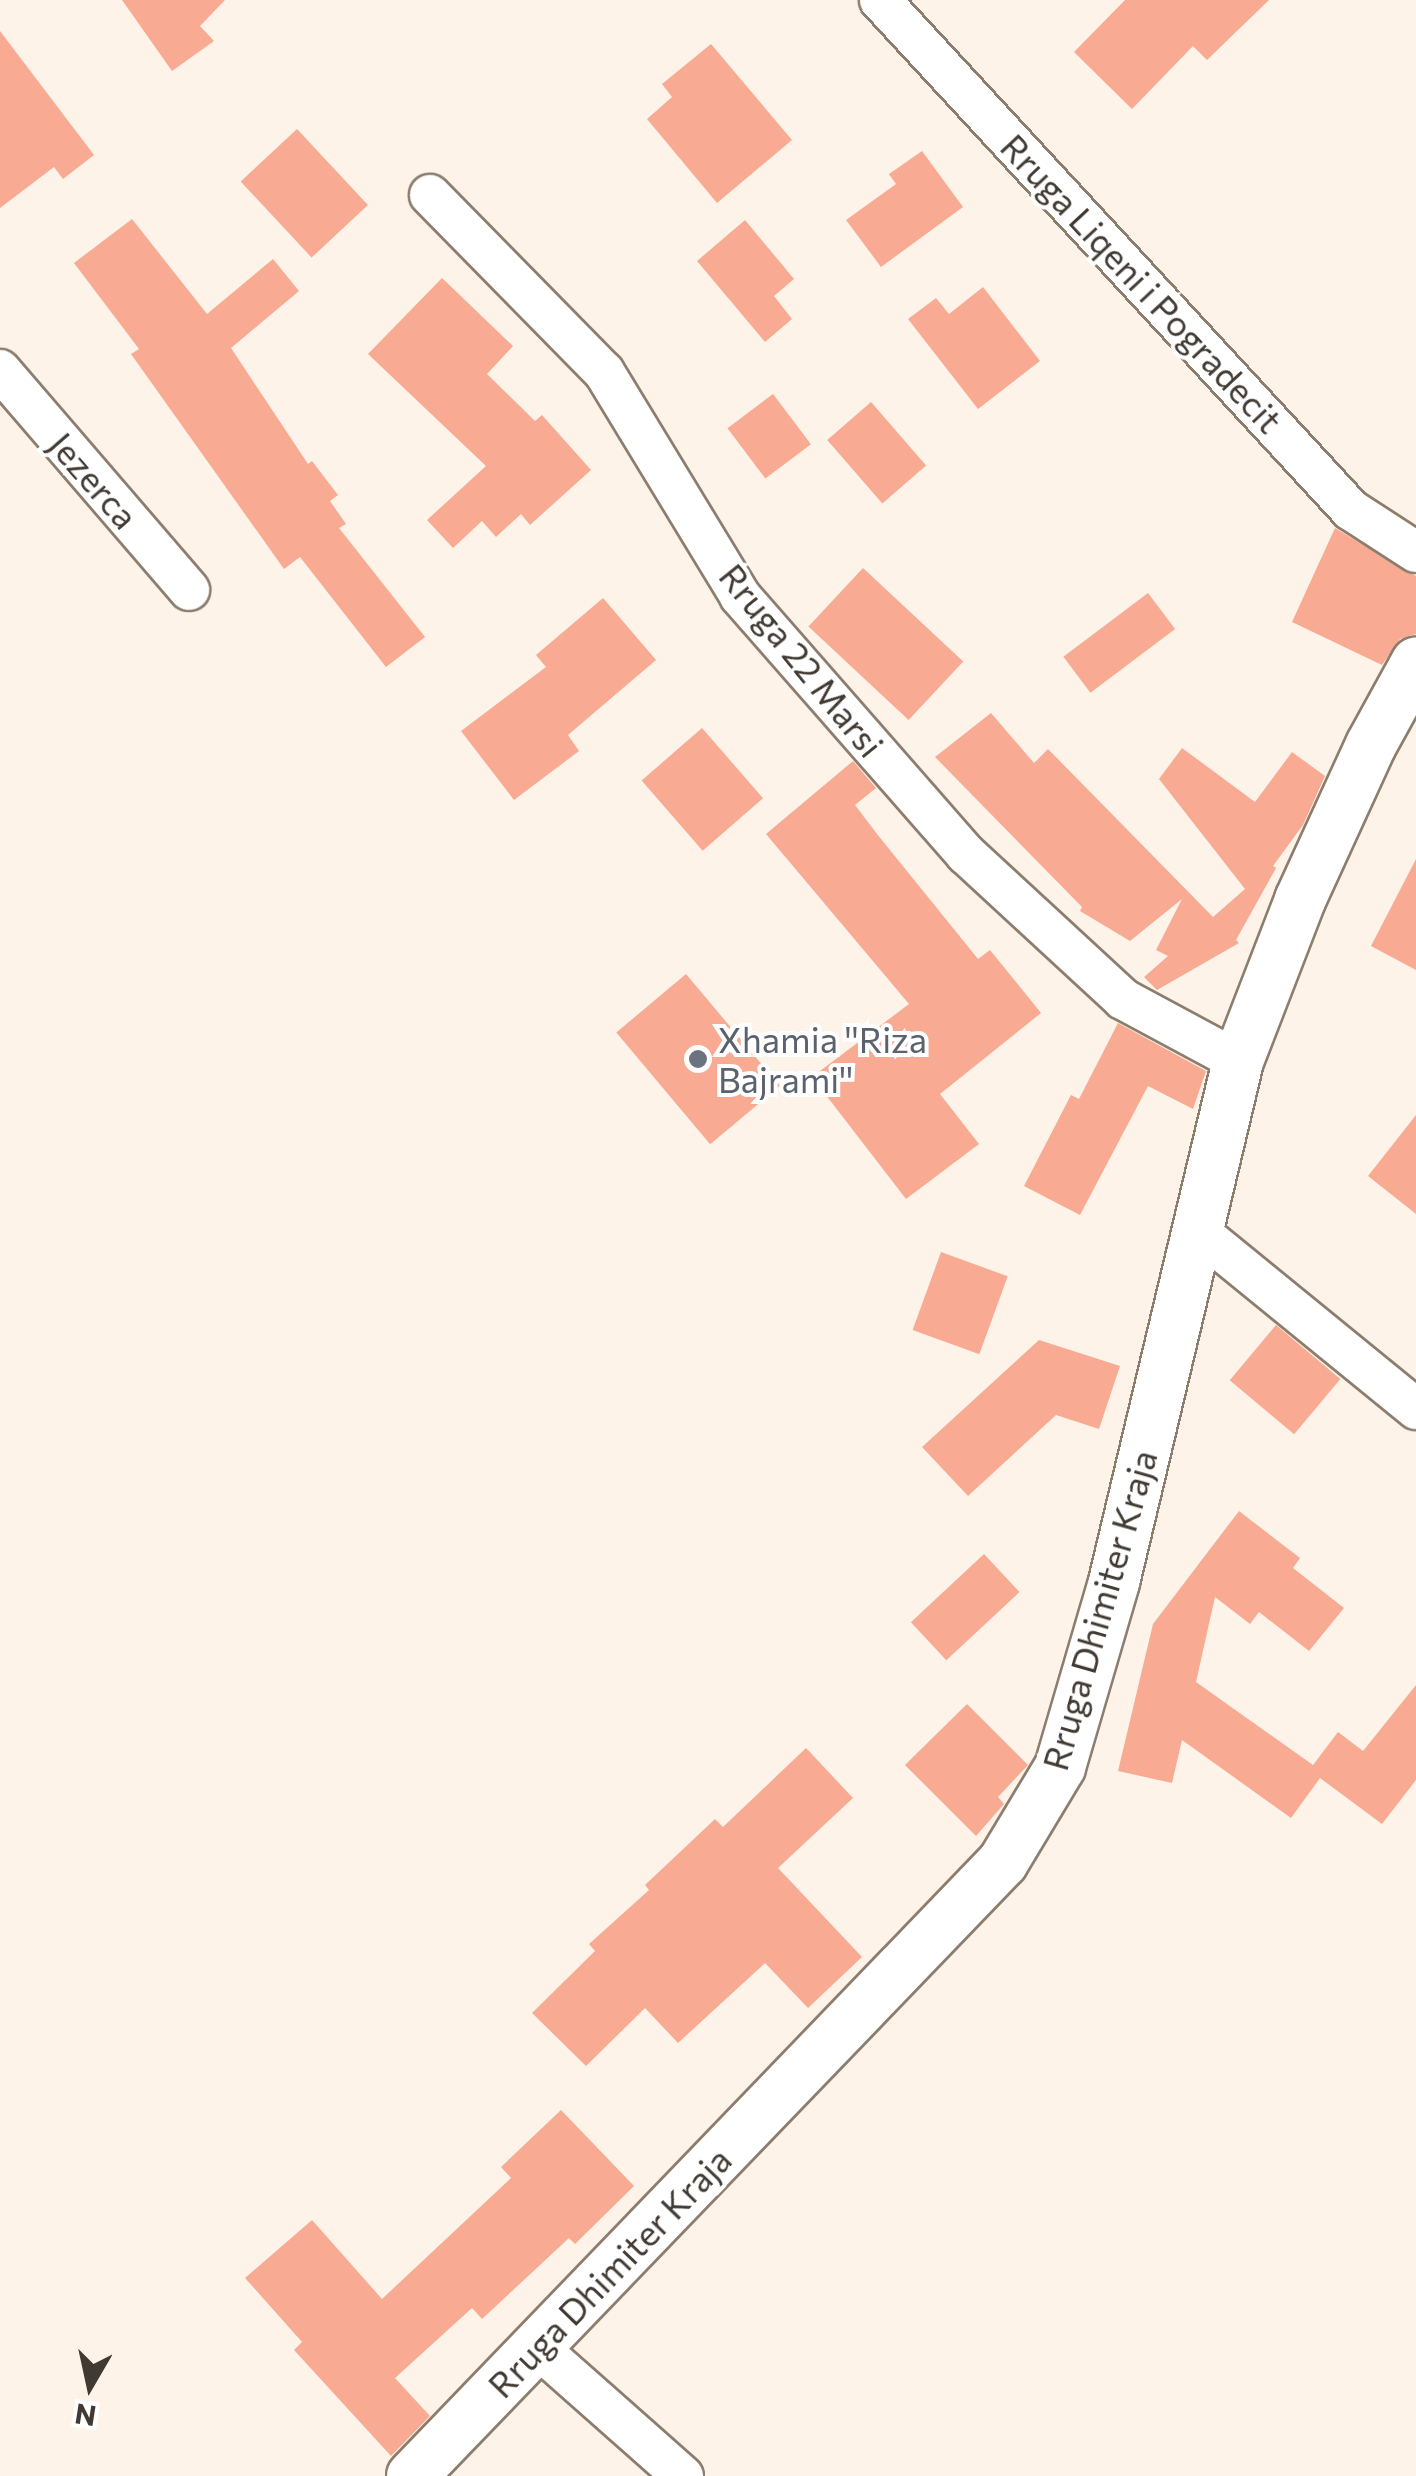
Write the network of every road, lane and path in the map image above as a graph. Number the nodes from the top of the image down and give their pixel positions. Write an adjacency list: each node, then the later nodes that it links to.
1 (880, 0): 4 (street, Rruga Liqeni i Pogradecit)
2 (430, 195): 7 (street, Rruga 22 Marsi)
3 (0, 370): 5 (street, Jezerca)
4 (1416, 552)
5 (189, 590)
6 (1416, 663): 7 (street, Rruga Dhimiter Kraja)
7 (1238, 1061): 8 (street, Rruga Dhimiter Kraja)
8 (1200, 1232): 9 (street); 10 (street, Rruga Dhimiter Kraja)
9 (1416, 1409)
10 (537, 2347): 11 (street, Rruga Dhimiter Kraja); 12 (street)
11 (412, 2476)
12 (684, 2476)

